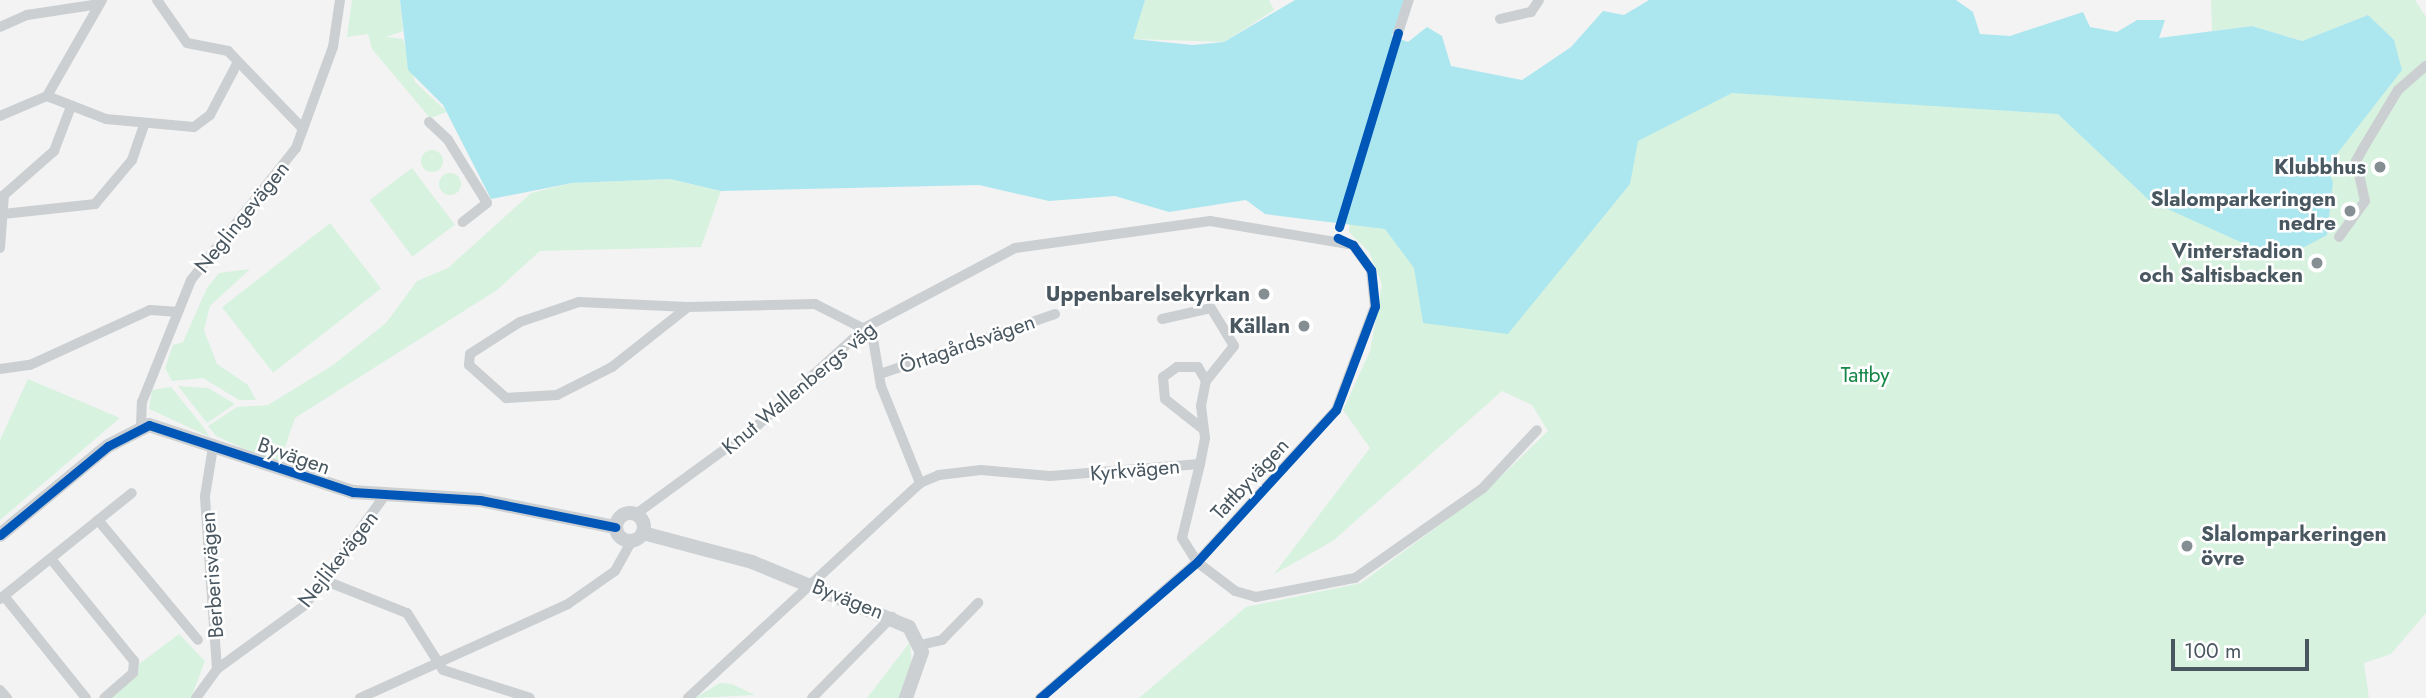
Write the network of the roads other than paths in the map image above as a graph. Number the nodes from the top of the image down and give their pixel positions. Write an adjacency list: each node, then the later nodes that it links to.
1 (157, 0): 9 (street)
2 (340, 0): 16 (street, Neglingevägen)
3 (1409, 0): 8 (street)
4 (1539, 0): 6 (street)
5 (100, 2): 7 (street); 11 (street)
6 (1500, 19)
7 (0, 27)
8 (1398, 33)
9 (238, 62): 15 (street); 16 (street)
10 (2426, 66): 19 (street)
11 (47, 96): 12 (street); 13 (street)
12 (69, 109): 15 (street); 17 (street)
13 (0, 116)
14 (429, 122): 18 (street)
15 (144, 126): 17 (street)
16 (303, 129): 23 (street, Neglingevägen)
17 (3, 214): 21 (street)
18 (463, 222)
19 (2339, 237)
20 (1338, 238): 26 (street, Knut Wallenbergs väg); 44 (street, Tattbyvägen)
21 (0, 248)
22 (688, 307): 22 (street); 26 (street)
23 (176, 313): 27 (street); 30 (street, Neglingevägen)
24 (1055, 314): 28 (street, Örtagårdsvägen)
25 (1162, 319): 29 (street)
26 (866, 327): 28 (street); 38 (street, Knut Wallenbergs väg)
27 (0, 369)
28 (880, 374): 35 (street)
29 (1206, 381): 31 (street); 31 (street)
30 (141, 426): 33 (street, Byvägen); 41 (street)
31 (1203, 429): 34 (street)
32 (1537, 430): 44 (street, Kyrkvägen)
33 (213, 447): 37 (street, Byvägen); 53 (street, Berberisvägen)
34 (1200, 464): 35 (street, Kyrkvägen); 44 (street, Kyrkvägen)
35 (920, 483): 46 (street, Kyrkvägen)
36 (132, 493): 39 (street)
37 (386, 494): 40 (street, Byvägen); 45 (street, Nejlikevägen)
38 (636, 514): 40 (street); 42 (street)
39 (98, 520): 43 (street); 50 (street)
40 (615, 527): 42 (street)
41 (0, 535)
42 (637, 538): 46 (street, Byvägen); 52 (street)
43 (51, 559): 47 (street); 57 (street)
44 (1197, 562): 64 (street, Tattbyvägen)
45 (326, 581): 52 (street); 53 (street, Nejlikevägen)
46 (809, 583): 49 (street, Byvägen); 61 (street, Kyrkvägen)
47 (2, 598): 56 (street)
48 (978, 603): 51 (street)
49 (892, 617): 51 (street, Byvägen); 62 (street)
50 (198, 640)
51 (920, 645): 63 (street)
52 (433, 662): 59 (street); 60 (street)
53 (217, 669): 58 (street, Berberisvägen)
54 (0, 690): 55 (street)
55 (7, 698)
56 (86, 698)
57 (104, 698)
58 (196, 698)
59 (360, 698)
60 (530, 698)
61 (688, 698)
62 (813, 698)
63 (906, 698)
64 (1040, 698)

